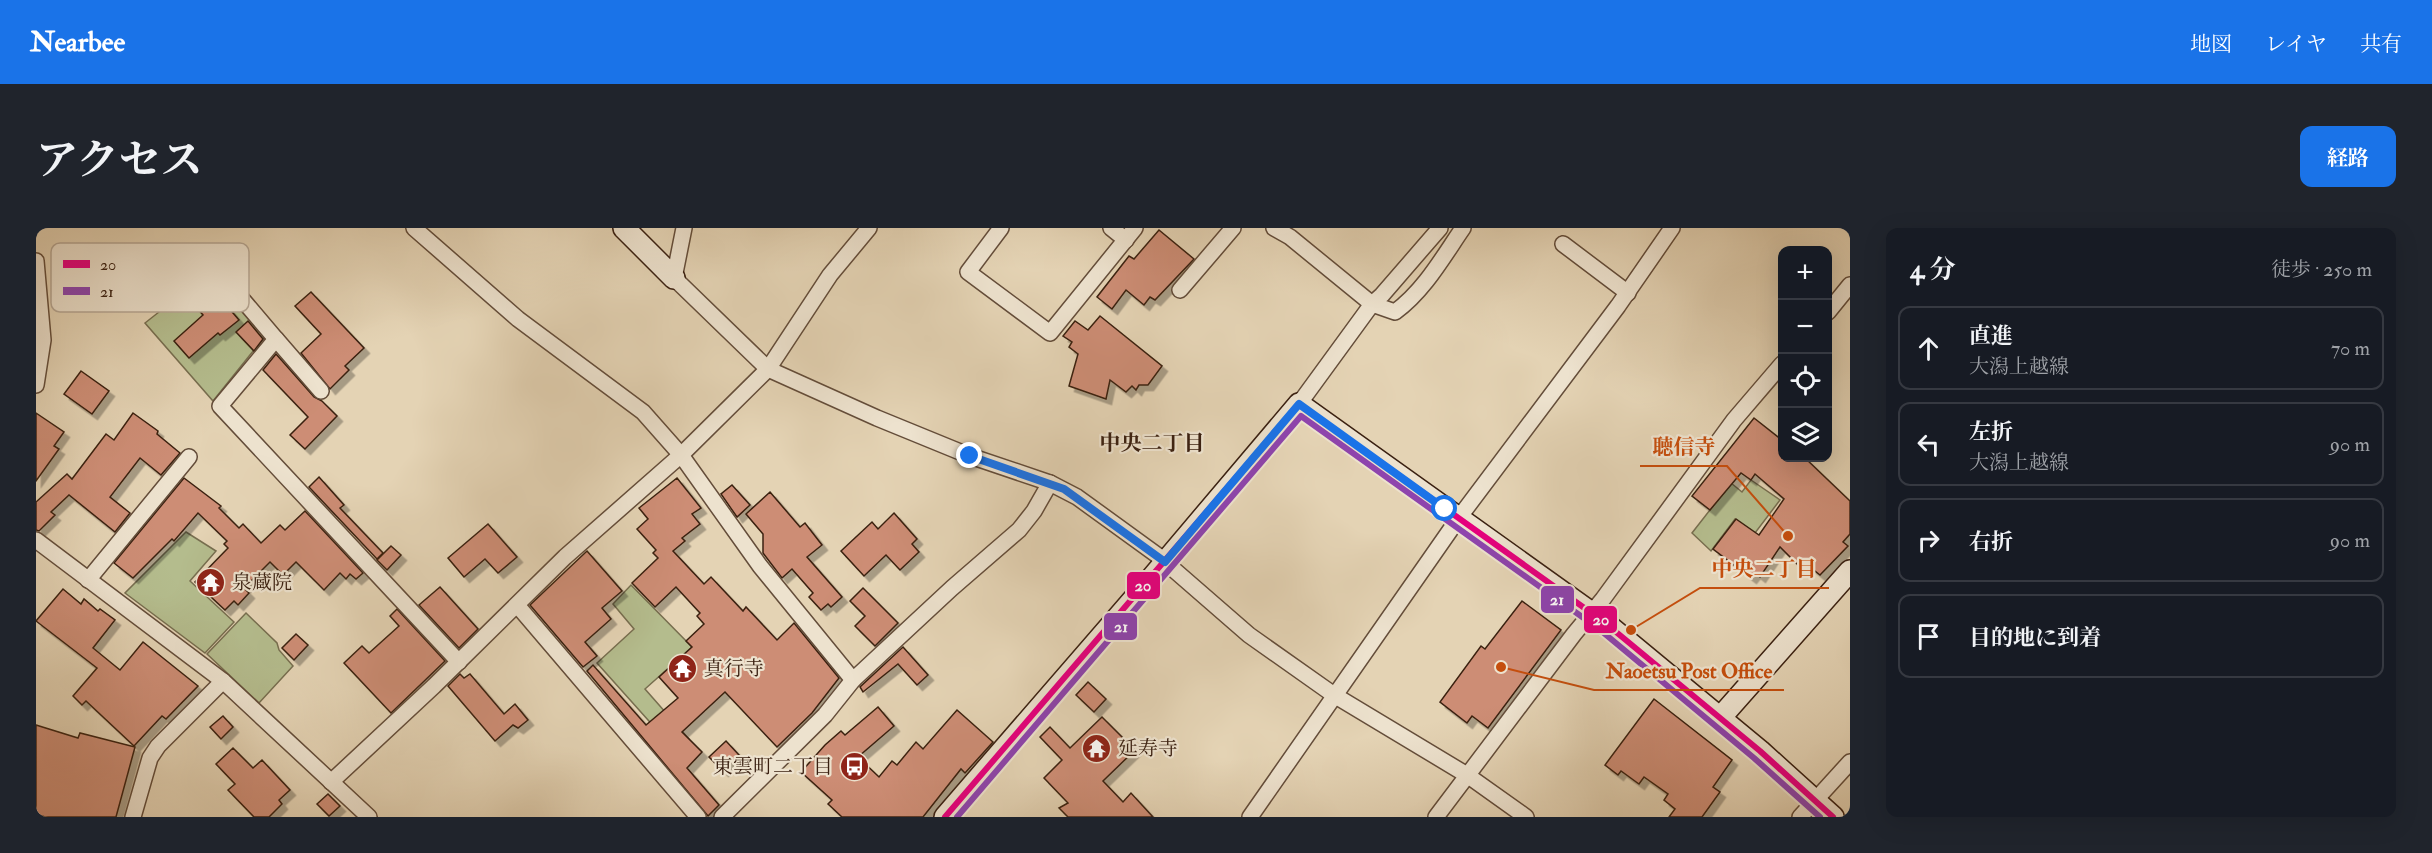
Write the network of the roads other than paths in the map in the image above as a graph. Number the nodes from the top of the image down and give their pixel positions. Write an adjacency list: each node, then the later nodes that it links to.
1 (414, 228): 29 (street)
2 (624, 228): 16 (main road)
3 (684, 228): 16 (street)
4 (869, 228): 24 (street)
5 (1001, 228): 13 (street)
6 (1111, 228): 13 (street)
7 (1233, 228): 18 (street)
8 (1274, 228): 12 (street)
9 (1440, 228): 20 (street)
10 (1463, 228): 20 (street)
11 (1672, 228): 19 (street)
12 (1294, 233): 20 (street)
13 (1130, 234)
14 (1563, 244): 19 (street)
15 (36, 261): 26 (street)
16 (674, 278): 24 (street)
17 (1850, 285): 21 (street)
18 (1180, 290)
19 (1628, 292): 32 (street)
20 (1372, 304): 28 (street)
21 (1832, 306)
22 (249, 307): 23 (street)
23 (276, 339): 27 (street); 39 (street)
24 (768, 369): 29 (street); 31 (street)
25 (1778, 369): 38 (street)
26 (36, 385)
27 (321, 391)
28 (1299, 404): 32 (main road); 34 (main road)
29 (681, 455): 37 (street); 40 (street)
30 (189, 458): 36 (street)
31 (1050, 483): 34 (street); 40 (street)
32 (1458, 519): 38 (main road); 42 (street)
33 (36, 540): 36 (street)
34 (1165, 562): 42 (street); 52 (main road)
35 (1850, 571): 43 (main road)
36 (88, 580): 41 (street)
37 (518, 604): 39 (street); 50 (street)
38 (1592, 613): 43 (main road); 45 (street)
39 (459, 662): 46 (street)
40 (853, 680): 51 (street)
41 (223, 681): 46 (street); 48 (street)
42 (1334, 695): 45 (street); 53 (street)
43 (1720, 718): 47 (main road)
44 (1850, 762): 47 (street)
45 (1467, 775): 54 (street); 55 (street)
46 (331, 782): 49 (street)
47 (1815, 800): 56 (street); 57 (main road)
48 (133, 817)
49 (369, 817)
50 (698, 817)
51 (722, 817)
52 (945, 817)
53 (1250, 817)
54 (1436, 817)
55 (1526, 817)
56 (1800, 817)
57 (1833, 817)

